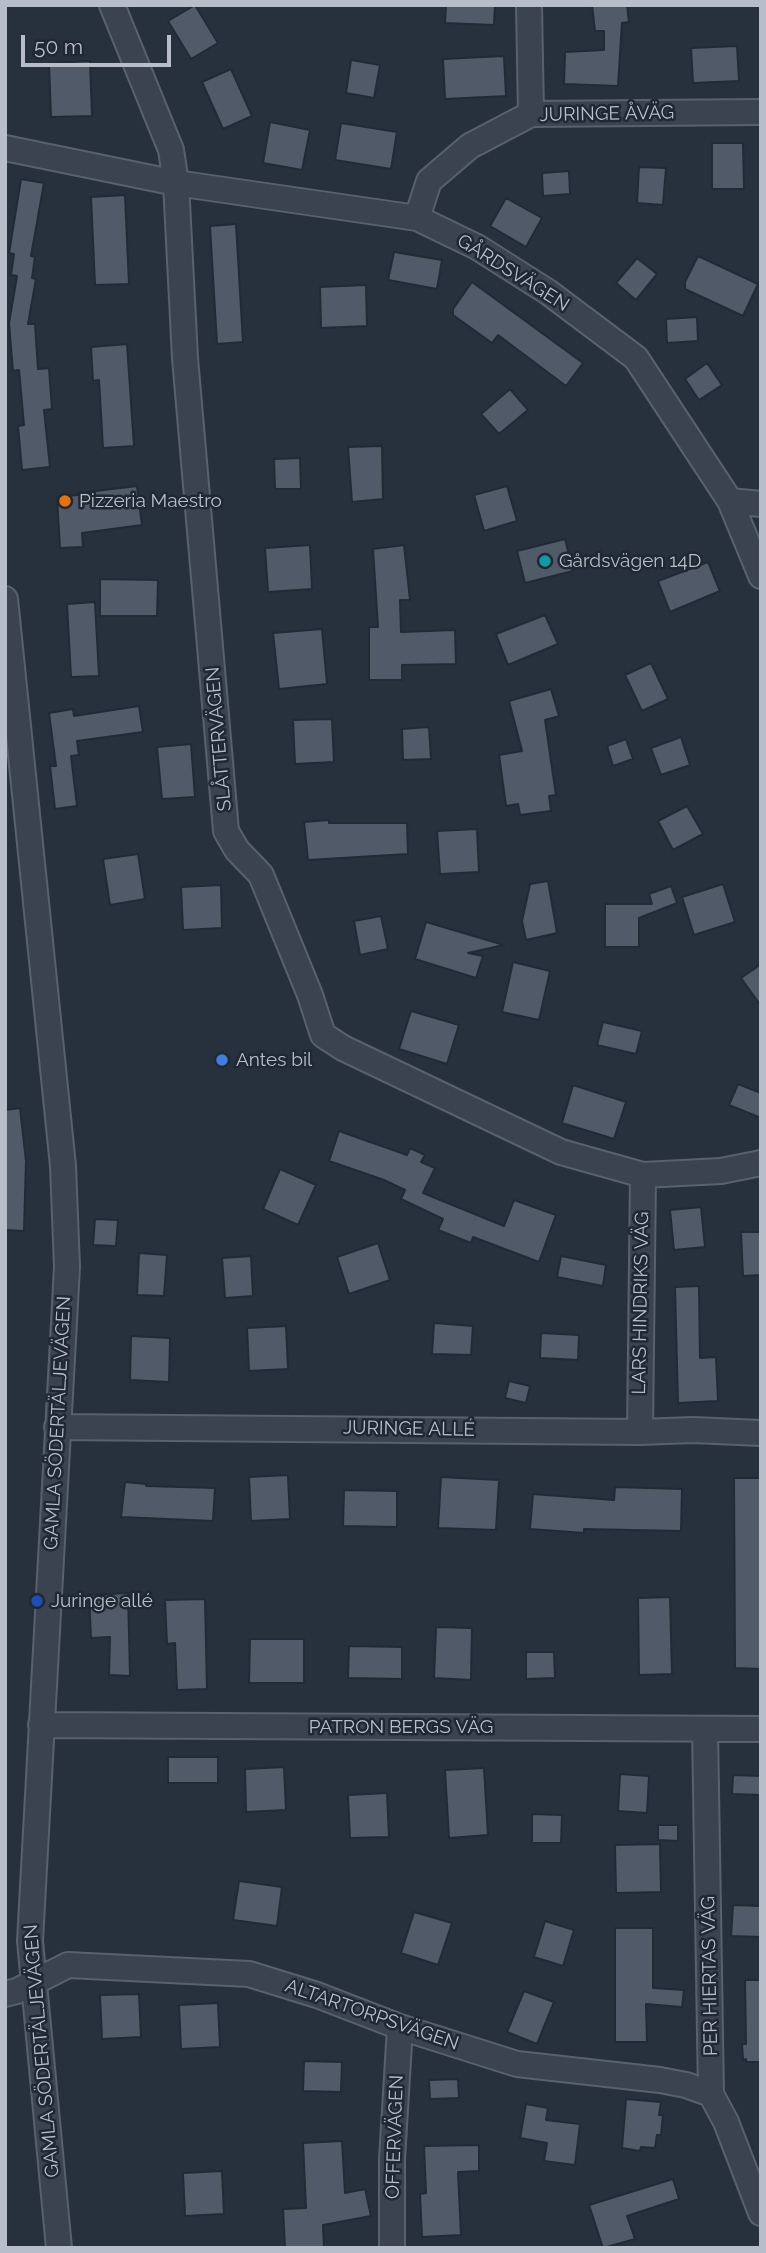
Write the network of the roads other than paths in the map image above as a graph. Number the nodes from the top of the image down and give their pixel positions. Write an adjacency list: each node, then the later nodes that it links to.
1 (112, 5): 6 (street, SLÅTTERVÄGEN)
2 (529, 5): 4 (street)
3 (761, 112): 4 (street, JURINGE ÅVÄG)
4 (531, 114): 7 (street, JURINGE ÅVÄG)
5 (5, 148): 6 (street, GÅRDSVÄGEN)
6 (176, 183): 7 (street, GÅRDSVÄGEN); 13 (street, SLÅTTERVÄGEN)
7 (417, 218): 8 (street, GÅRDSVÄGEN)
8 (730, 501): 9 (street); 10 (street, GÅRDSVÄGEN)
9 (761, 503)
10 (761, 576)
11 (5, 599): 14 (street, GAMLA SÖDERTÄLJEVÄGEN)
12 (761, 1163): 13 (street, SLÅTTERVÄGEN)
13 (643, 1175): 15 (street, LARS HINDRIKS VÄG)
14 (57, 1427): 15 (street, JURINGE ALLÉ); 17 (street, GAMLA SÖDERTÄLJEVÄGEN)
15 (640, 1432): 16 (street, JURINGE ALLÉ)
16 (761, 1433)
17 (41, 1725): 18 (street, PATRON BERGS VÄG); 20 (street, GAMLA SÖDERTÄLJEVÄGEN)
18 (705, 1729): 19 (street, PATRON BERGS VÄG); 23 (street, PER HIERTAS VÄG)
19 (761, 1729)
20 (32, 1983): 21 (street, ALTARTORPSVÄGEN); 22 (street, ALTARTORPSVÄGEN); 25 (street, GAMLA SÖDERTÄLJEVÄGEN)
21 (5, 1994)
22 (400, 2027): 23 (street, ALTARTORPSVÄGEN); 26 (street, OFFERVÄGEN)
23 (711, 2094): 24 (street, PER HIERTAS VÄG)
24 (761, 2213)
25 (59, 2248)
26 (392, 2248)

